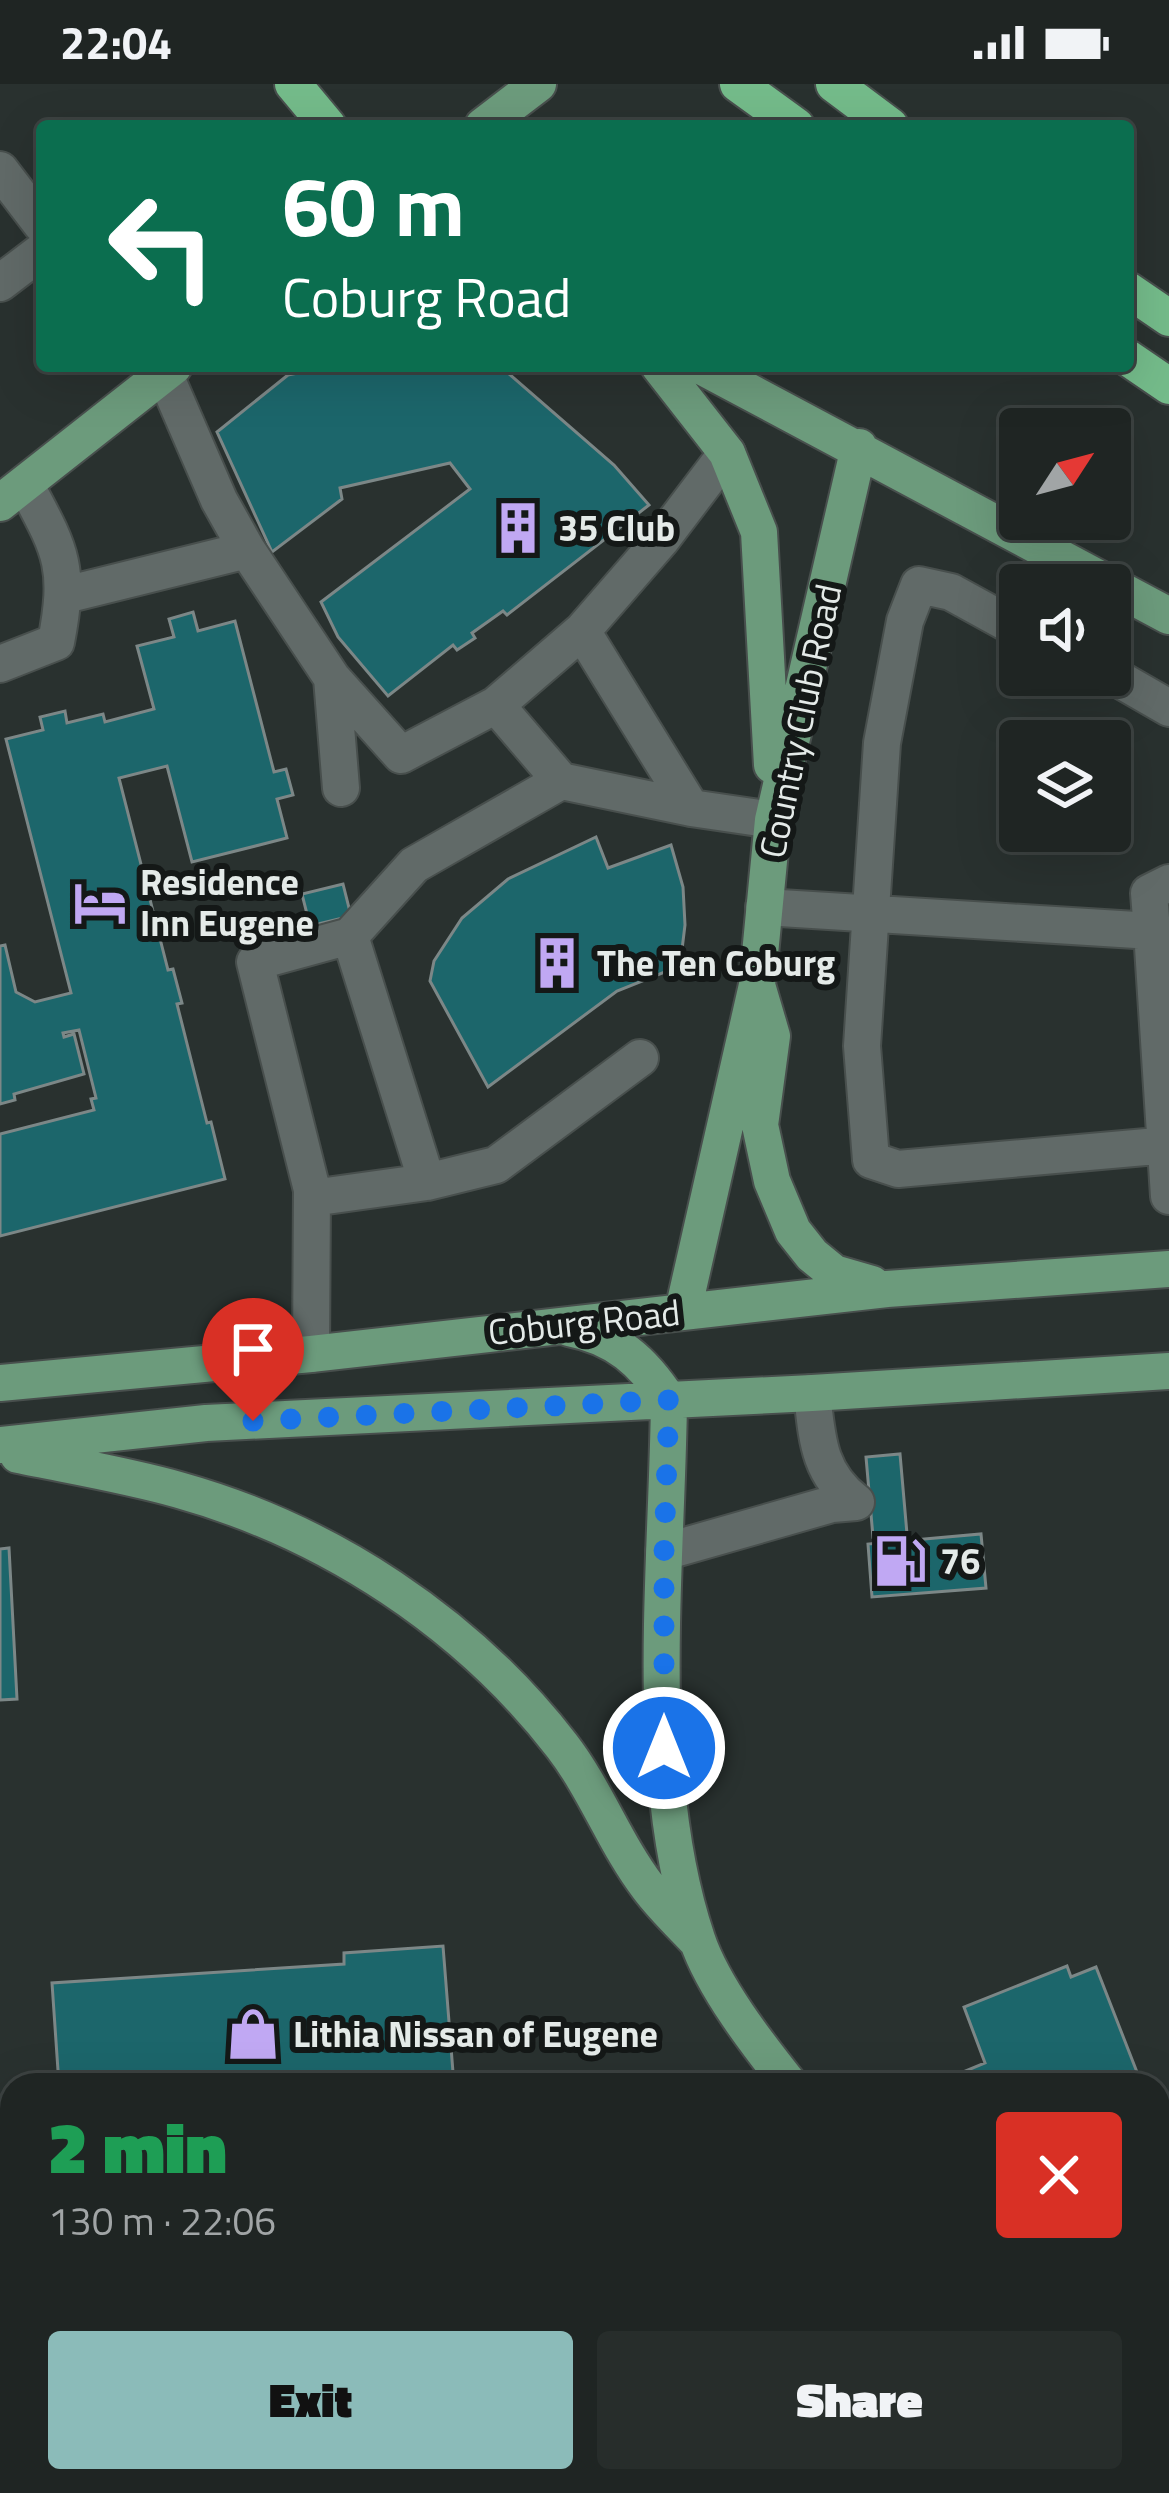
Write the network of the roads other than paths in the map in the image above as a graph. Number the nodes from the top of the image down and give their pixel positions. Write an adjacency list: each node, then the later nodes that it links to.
1 (293, 84): 5 (highway)
2 (538, 84): 6 (main road)
3 (834, 84): 8 (highway)
4 (743, 88): 7 (highway)
5 (323, 120)
6 (490, 120)
7 (788, 120)
8 (882, 120)
9 (0, 170): 10 (street)
10 (36, 217)
11 (36, 256): 12 (street)
12 (0, 283)
13 (1134, 294): 14 (highway)
14 (1169, 318)
15 (1134, 362): 20 (highway)
16 (166, 372): 23 (main road)
17 (170, 372): 24 (street)
18 (664, 372): 22 (main road)
19 (713, 372): 21 (main road)
20 (1169, 386)
21 (859, 447): 26 (main road); 37 (main road, Country Club Road)
22 (727, 453): 28 (street); 37 (main road)
23 (12, 493): 25 (street)
24 (248, 550): 25 (street); 30 (street)
25 (65, 595): 29 (street)
26 (1169, 616)
27 (999, 618): 40 (street)
28 (582, 631): 32 (street); 36 (street)
29 (0, 664)
30 (332, 678): 32 (street); 35 (street)
31 (1131, 686): 33 (street)
32 (496, 705): 34 (street)
33 (1169, 708)
34 (561, 781): 36 (street); 42 (street)
35 (340, 788)
36 (691, 808): 37 (street)
37 (773, 820): 39 (main road, Country Club Road)
38 (1169, 883): 41 (street)
39 (764, 908): 40 (street); 43 (main road, Country Club Road)
40 (869, 914): 41 (street); 45 (street)
41 (1151, 931): 45 (street)
42 (350, 935): 46 (street); 48 (street)
43 (757, 985): 50 (main road); 51 (main road, Country Club Road)
44 (640, 1058): 46 (street)
45 (1167, 1145): 47 (street)
46 (427, 1182): 48 (street)
47 (1169, 1196)
48 (312, 1198): 53 (street)
49 (1169, 1269): 50 (main road, Coburg Road)
50 (887, 1289): 51 (main road, Coburg Road)
51 (683, 1312): 52 (main road, Coburg Road)
52 (549, 1324): 53 (main road, Coburg Road); 57 (main road)
53 (311, 1354): 55 (main road, Coburg Road)
54 (1169, 1371): 56 (main road)
55 (0, 1383)
56 (812, 1393): 57 (main road); 59 (street)
57 (669, 1400): 58 (main road); 59 (main road)
58 (0, 1448): 60 (main road)
59 (664, 1552): 60 (main road)
60 (697, 1941): 61 (main road)
61 (780, 2073)

